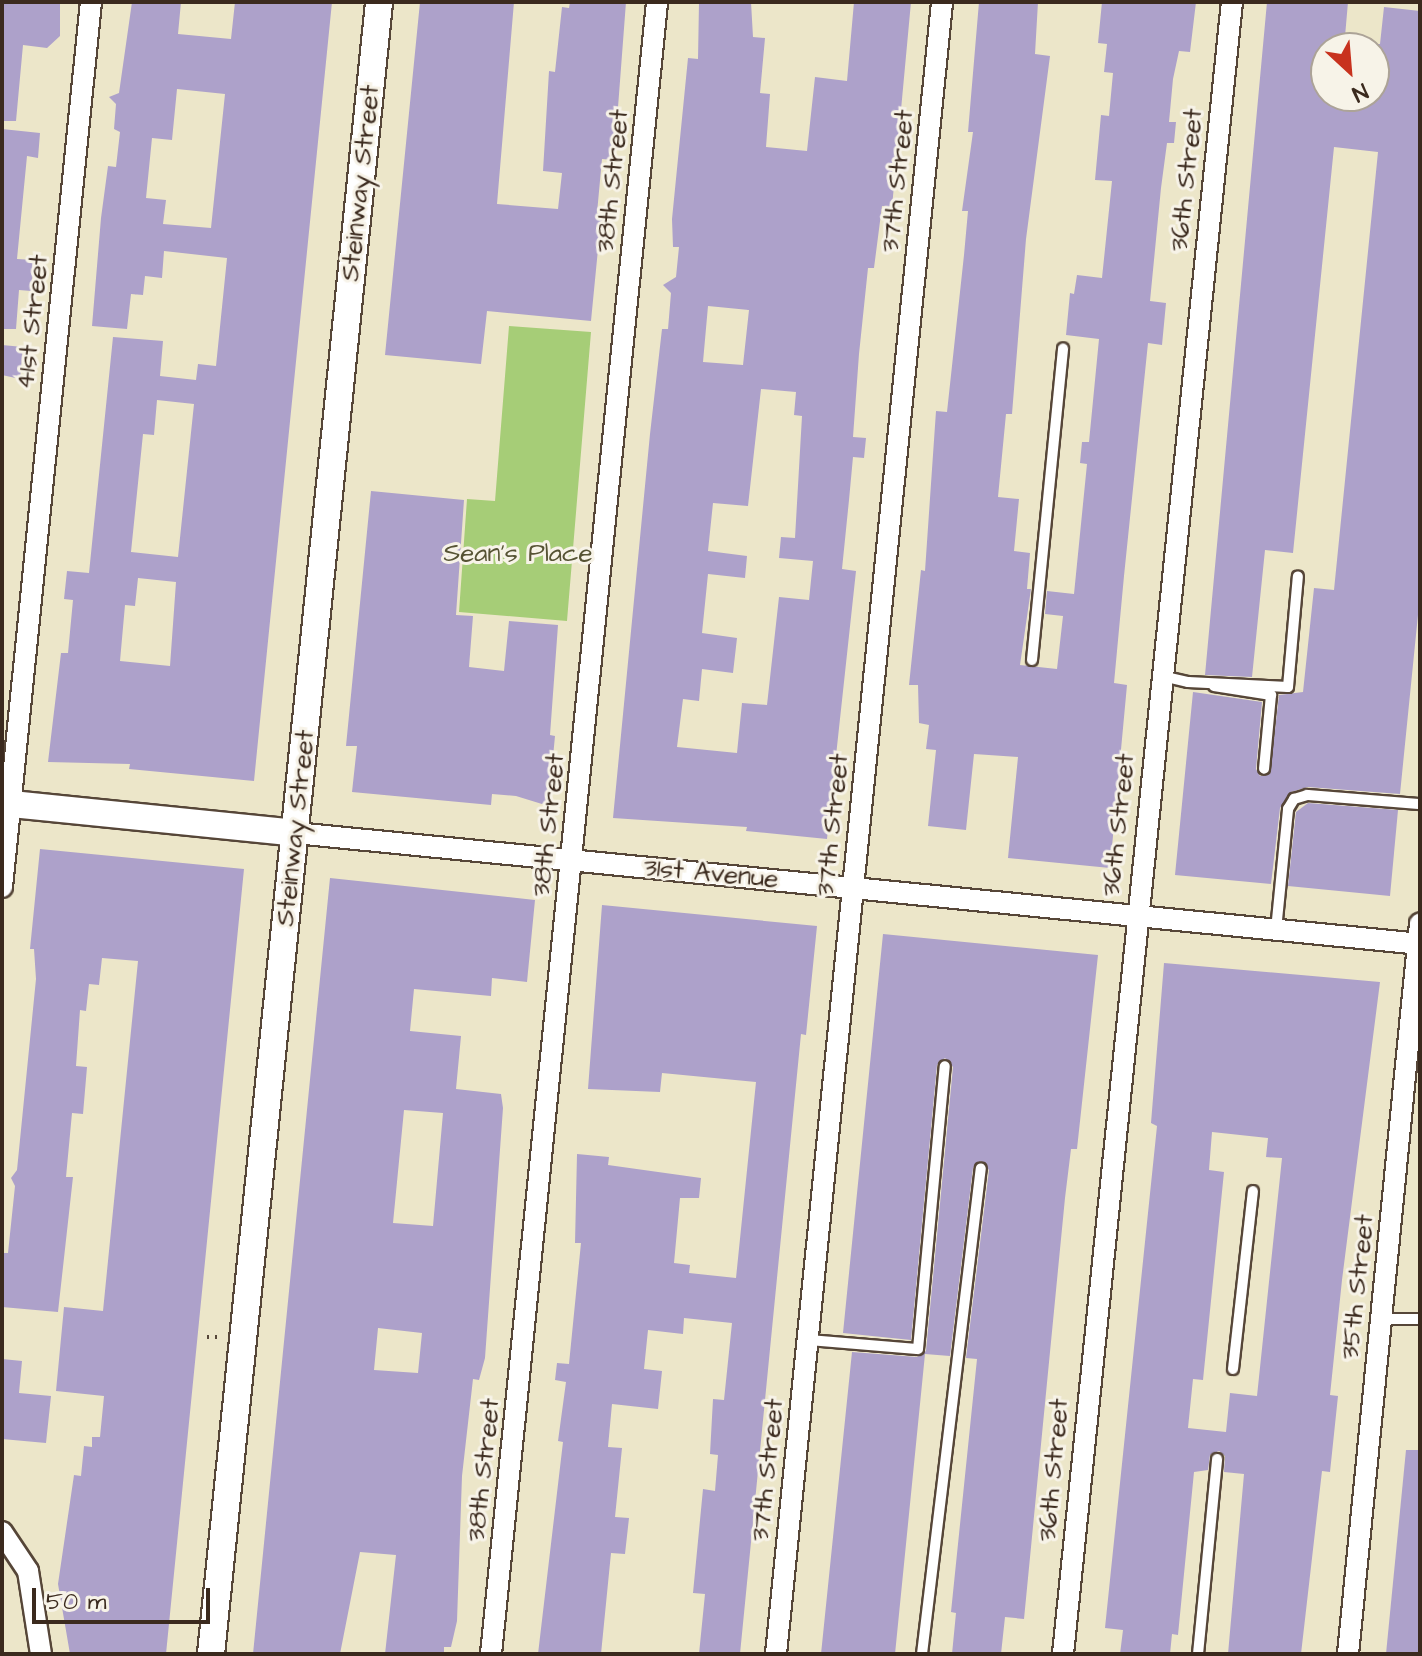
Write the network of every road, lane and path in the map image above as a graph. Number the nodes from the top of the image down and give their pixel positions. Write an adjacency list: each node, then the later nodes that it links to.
1 (91, 2): 12 (street, 41st Street)
2 (379, 2): 14 (street, Steinway Street)
3 (657, 2): 15 (street, 38th Street)
4 (942, 2): 17 (street, 37th Street)
5 (1232, 2): 9 (street, 36th Street)
6 (1063, 349): 8 (lane)
7 (1298, 576): 10 (lane)
8 (1032, 660)
9 (1159, 675): 10 (lane); 18 (street, 36th Street)
10 (1208, 684): 11 (lane)
11 (1264, 769)
12 (6, 804): 14 (street, 31st Avenue); 16 (street, 41st Street)
13 (1420, 804): 19 (lane)
14 (295, 833): 15 (street, 31st Avenue); 33 (street, Steinway Street)
15 (572, 861): 17 (street, 31st Avenue); 34 (street, 38th Street)
16 (2, 887)
17 (853, 887): 18 (street, 31st Avenue); 28 (street, 37th Street)
18 (1136, 916): 19 (street, 31st Avenue); 37 (street, 36th Street)
19 (1276, 930): 20 (street, 31st Avenue)
20 (1419, 937): 24 (street, 35th Street)
21 (945, 1066): 28 (lane)
22 (981, 1169): 36 (lane)
23 (1253, 1191): 29 (lane)
24 (1381, 1319): 25 (lane); 39 (street, 35th Street)
25 (1420, 1319)
26 (207, 1337): 27 (path)
27 (220, 1337)
28 (808, 1340): 35 (street, 37th Street)
29 (1233, 1369)
30 (1217, 1459): 38 (lane)
31 (2, 1532): 32 (street)
32 (41, 1654)
33 (211, 1654)
34 (491, 1654)
35 (776, 1654)
36 (922, 1654)
37 (1063, 1654)
38 (1198, 1654)
39 (1348, 1654)

